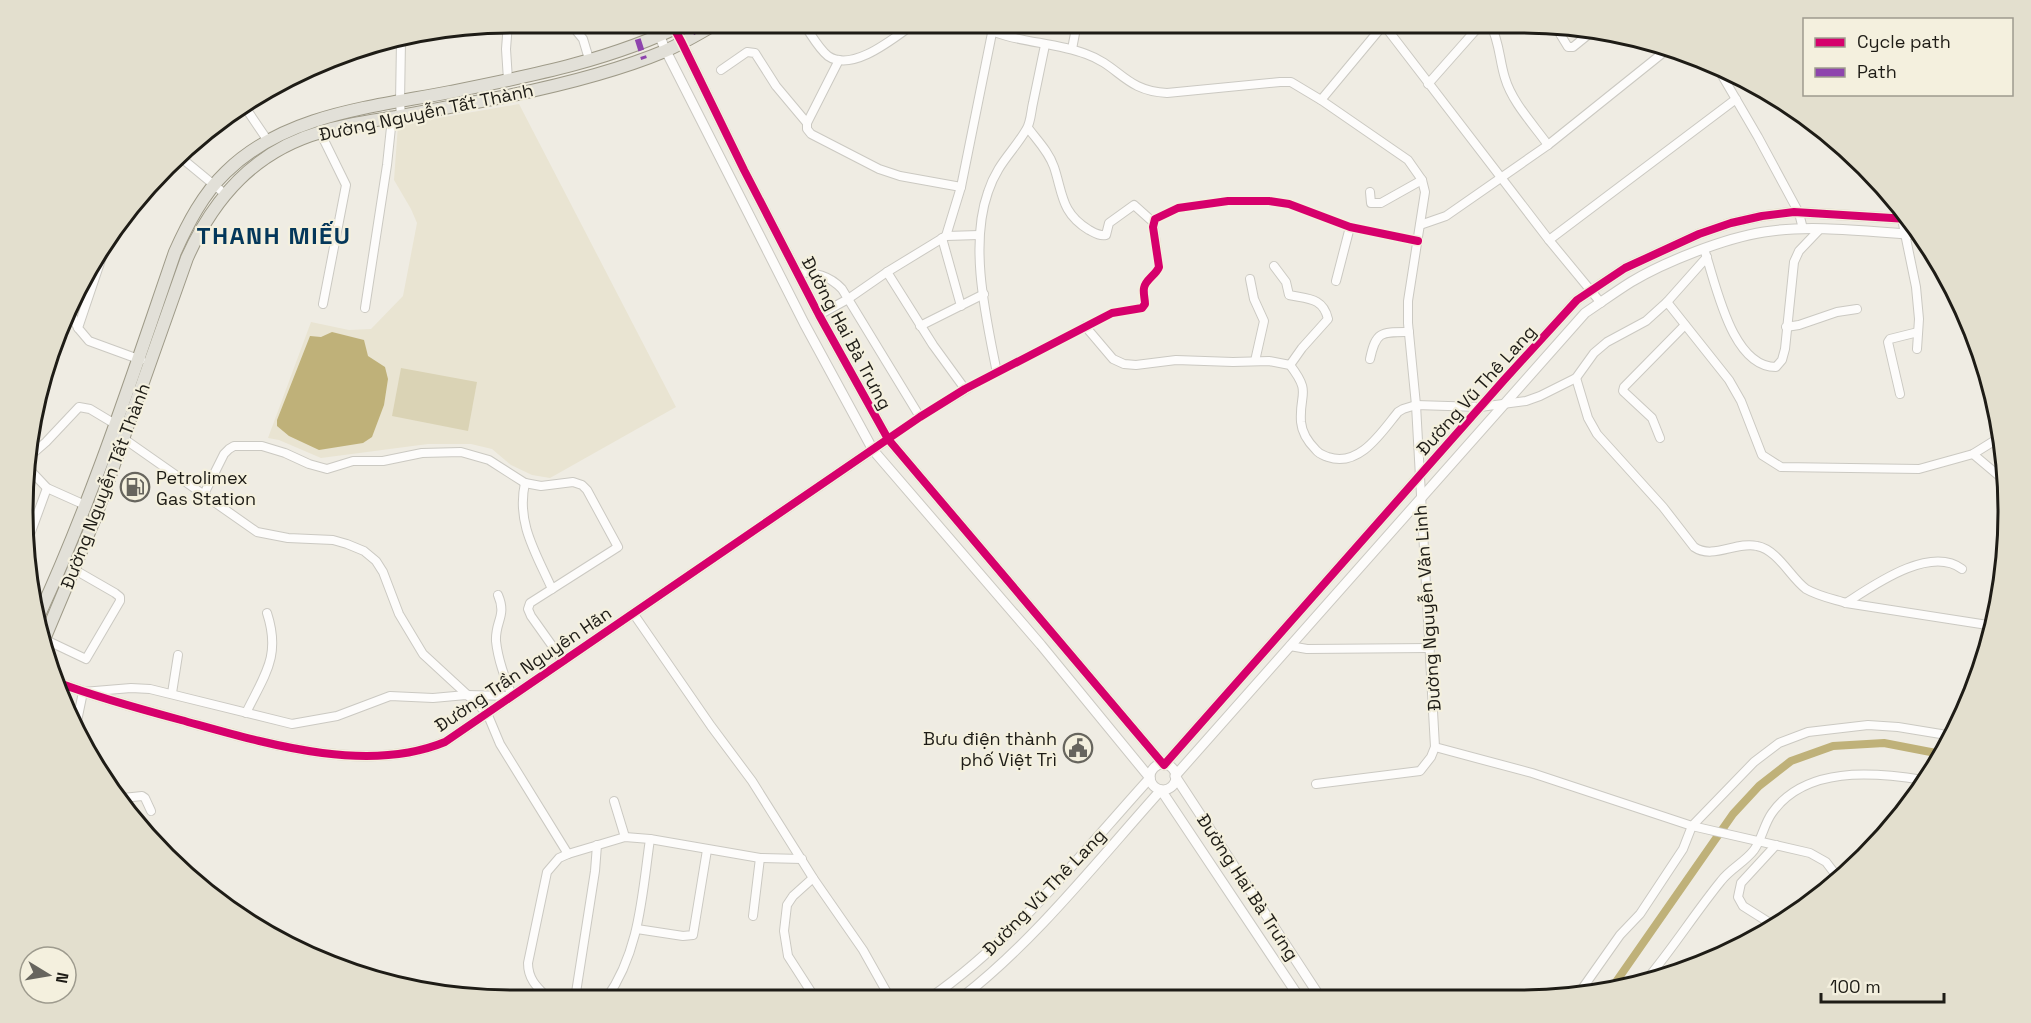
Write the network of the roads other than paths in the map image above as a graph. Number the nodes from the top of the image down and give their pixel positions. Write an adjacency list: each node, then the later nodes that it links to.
1 (507, 33): 27 (street)
2 (578, 33): 23 (street)
3 (649, 33): 23 (main road, Đường Nguyễn Tất Thành)
4 (659, 33): 21 (street, Đường Hai Bà Trưng)
5 (679, 33): 17 (street, Đường Hai Bà Trưng)
6 (700, 33): 17 (main road, Đường Nguyễn Tất Thành)
7 (810, 33): 24 (street)
8 (901, 33): 24 (street)
9 (992, 33): 18 (street); 43 (street)
10 (1075, 33): 20 (street)
11 (1376, 33): 30 (street)
12 (1389, 33): 28 (street)
13 (1473, 33): 28 (street)
14 (1494, 33): 38 (street)
15 (1561, 35): 16 (street)
16 (1584, 37)
17 (682, 43): 21 (main road, Đường Nguyễn Tất Thành); 62 (street, Đường Hai Bà Trưng)
18 (1045, 45): 20 (street); 35 (street)
19 (401, 46): 31 (street)
20 (1072, 49): 30 (street)
21 (666, 51): 33 (main road, Đường Nguyễn Tất Thành); 105 (street, Đường Hai Bà Trưng)
22 (1661, 54): 38 (street)
23 (589, 59): 27 (main road, Đường Nguyễn Tất Thành)
24 (839, 60): 34 (street)
25 (721, 70): 34 (street)
26 (1724, 79): 29 (street)
27 (508, 80): 31 (main road, Đường Nguyễn Tất Thành)
28 (1428, 84): 40 (street)
29 (1736, 99): 46 (street); 58 (street)
30 (1321, 100): 41 (street)
31 (400, 102): 33 (street); 37 (main road, Đường Nguyễn Tất Thành)
32 (249, 112): 37 (street)
33 (396, 117): 36 (main road, Đường Nguyễn Tất Thành); 74 (street)
34 (807, 123): 43 (street)
35 (1028, 128): 48 (street); 56 (street)
36 (320, 132): 45 (main road, Đường Nguyễn Tất Thành); 72 (street)
37 (268, 141): 42 (main road, Đường Nguyễn Tất Thành)
38 (1548, 145): 40 (street)
39 (186, 162): 42 (street)
40 (1500, 178): 49 (street); 58 (street)
41 (1422, 180): 44 (street); 49 (street, Đường Nguyễn Văn Linh)
42 (214, 186): 45 (street); 86 (main road, Đường Nguyễn Tất Thành)
43 (961, 187): 57 (street)
44 (1370, 192)
45 (225, 194): 89 (main road, Đường Nguyễn Tất Thành)
46 (1799, 213): 47 (street, Đường Vũ Thê Lang); 52 (street); 67 (street, Đường Vũ Thê Lang)
47 (1898, 219)
48 (1153, 222): 50 (street); 80 (street)
49 (1420, 225): 59 (street, Đường Nguyễn Văn Linh)
50 (1350, 227): 59 (street); 66 (street)
51 (1904, 228): 54 (street)
52 (1803, 229): 53 (street, Đường Vũ Thê Lang); 60 (street, Đường Vũ Thê Lang)
53 (1819, 230): 54 (street, Đường Vũ Thê Lang); 81 (street)
54 (1904, 234): 55 (street, Đường Vũ Thê Lang); 84 (street)
55 (1909, 234)
56 (979, 235): 57 (street); 68 (street)
57 (944, 237): 63 (street); 73 (street)
58 (1549, 240): 67 (street)
59 (1418, 242): 83 (street, Đường Nguyễn Văn Linh)
60 (1706, 253): 70 (street); 71 (street, Đường Vũ Thê Lang); 81 (street)
61 (1274, 266): 90 (street)
62 (797, 272): 69 (street); 76 (street, Đường Hai Bà Trưng)
63 (887, 272): 69 (street); 79 (street)
64 (97, 273): 82 (street)
65 (1250, 279): 88 (street)
66 (1336, 281)
67 (1591, 290): 71 (street); 97 (street, Đường Vũ Thê Lang)
68 (984, 294): 73 (street); 91 (street)
69 (848, 299): 76 (street); 98 (street)
70 (1667, 302): 78 (street); 92 (street)
71 (1601, 303): 95 (street, Đường Vũ Thê Lang)
72 (323, 304)
73 (961, 306): 79 (street)
74 (365, 308)
75 (1857, 309): 81 (street)
76 (819, 315): 102 (street, Đường Hai Bà Trưng)
77 (73, 318): 82 (street)
78 (1686, 325): 101 (street); 106 (street)
79 (920, 326): 93 (street)
80 (1086, 326): 88 (street); 91 (street)
81 (1786, 327)
82 (78, 328): 86 (street)
83 (1408, 332): 87 (street); 96 (street, Đường Nguyễn Văn Linh)
84 (1918, 332): 85 (street); 94 (street)
85 (1917, 349)
86 (138, 359): 89 (street); 99 (main road, Đường Nguyễn Tất Thành)
87 (1370, 359)
88 (1255, 361): 90 (street)
89 (151, 364): 100 (main road, Đường Nguyễn Tất Thành)
90 (1290, 365): 96 (street)
91 (997, 373): 93 (street)
92 (1576, 378): 95 (street); 120 (street)
93 (965, 389): 98 (street)
94 (1900, 394)
95 (1504, 404): 97 (street); 113 (street, Đường Vũ Thê Lang)
96 (1416, 405): 97 (street); 109 (street, Đường Nguyễn Văn Linh)
97 (1480, 407): 109 (street, Đường Vũ Thê Lang)
98 (920, 417): 102 (street)
99 (113, 428): 100 (street); 104 (street); 114 (main road, Đường Nguyễn Tất Thành)
100 (124, 438): 112 (street); 117 (main road, Đường Nguyễn Tất Thành)
101 (1660, 438)
102 (888, 439): 105 (street, Đường Trần Nguyên Hãn); 141 (street, Đường Hai Bà Trưng)
103 (1993, 442): 106 (street)
104 (37, 450)
105 (873, 450): 123 (street, Đường Trần Nguyên Hãn); 143 (street, Đường Hai Bà Trưng)
106 (1973, 454): 107 (street)
107 (1996, 474)
108 (35, 475): 111 (street)
109 (1419, 476): 113 (street, Đường Nguyễn Văn Linh); 141 (street, Đường Vũ Thê Lang)
110 (525, 483): 112 (street); 118 (street); 118 (street)
111 (47, 488): 114 (street); 115 (street)
112 (204, 494): 134 (street)
113 (1420, 499): 127 (street, Đường Vũ Thê Lang); 128 (street, Đường Nguyễn Văn Linh)
114 (85, 505): 121 (main road, Đường Nguyễn Tất Thành)
115 (33, 525)
116 (1962, 569): 120 (street)
117 (75, 570): 125 (main road, Đường Nguyễn Tất Thành); 126 (street)
118 (552, 589): 130 (street)
119 (498, 595): 135 (street)
120 (1846, 603): 124 (street)
121 (43, 607)
122 (267, 613): 136 (street)
123 (633, 613): 130 (street, Đường Trần Nguyên Hãn); 159 (street)
124 (1984, 625)
125 (49, 633)
126 (51, 641)
127 (1290, 646): 128 (street); 142 (street, Đường Vũ Thê Lang)
128 (1430, 648): 140 (street, Đường Nguyễn Văn Linh)
129 (178, 655): 133 (street)
130 (563, 661): 135 (street, Đường Trần Nguyên Hãn)
131 (65, 685): 132 (street, Đường Trần Nguyên Hãn)
132 (83, 692): 133 (street); 137 (street, Đường Trần Nguyên Hãn); 138 (street)
133 (172, 693): 136 (street)
134 (466, 695): 135 (street); 136 (street); 137 (street)
135 (512, 696): 137 (street, Đường Trần Nguyên Hãn)
136 (246, 713)
137 (487, 713): 157 (street)
138 (78, 715)
139 (1943, 734): 150 (street)
140 (1436, 747): 145 (street); 150 (street)
141 (1164, 765): 142 (street); 143 (street)
142 (1175, 776): 146 (street); 177 (street, Đường Hai Bà Trưng)
143 (1150, 778): 146 (street); 166 (street, Đường Vũ Thê Lang)
144 (1915, 779): 153 (street)
145 (1316, 784)
146 (1161, 790): 175 (street, Đường Vũ Thê Lang); 176 (street, Đường Hai Bà Trưng)
147 (128, 797): 149 (street)
148 (614, 801): 151 (street)
149 (151, 811)
150 (1696, 827): 153 (street); 167 (street)
151 (625, 837): 152 (street); 154 (street)
152 (650, 839): 156 (street); 164 (street)
153 (1755, 840): 155 (street); 165 (street)
154 (597, 845): 157 (street); 169 (street)
155 (1776, 845): 160 (street); 163 (street)
156 (707, 850): 158 (street); 164 (street)
157 (568, 854): 168 (street)
158 (760, 858): 159 (street); 162 (street)
159 (802, 859): 161 (street)
160 (1834, 872)
161 (813, 878): 171 (street); 172 (street)
162 (753, 916)
163 (1767, 921)
164 (637, 929): 170 (street)
165 (1654, 971)
166 (957, 979): 173 (street, Đường Vũ Thê Lang); 174 (street)
167 (1584, 986)
168 (540, 990)
169 (576, 990)
170 (611, 990)
171 (809, 990)
172 (886, 990)
173 (941, 990)
174 (962, 990)
175 (970, 990)
176 (1294, 990)
177 (1315, 990)

